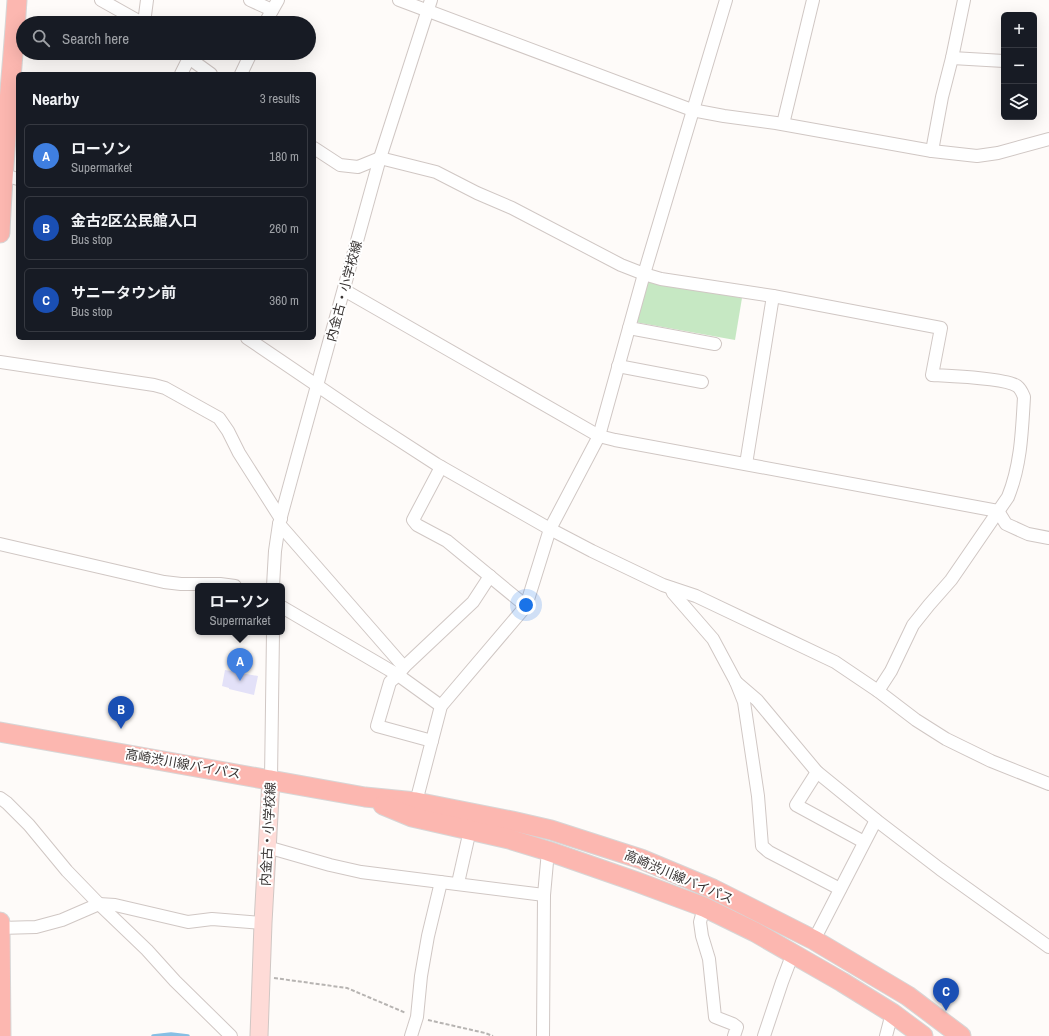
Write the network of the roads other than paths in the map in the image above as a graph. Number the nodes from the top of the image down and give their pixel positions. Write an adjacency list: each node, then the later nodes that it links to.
1 (17, 0): 11 (main road)
2 (101, 0): 12 (street)
3 (147, 0): 13 (street)
4 (250, 0): 9 (street)
5 (399, 0): 10 (street)
6 (726, 0): 25 (street)
7 (812, 0): 26 (street)
8 (964, 0): 16 (street)
9 (275, 5): 14 (street)
10 (430, 5): 25 (street); 30 (street, 内金古・小学校線)
11 (17, 16)
12 (130, 16)
13 (144, 16)
14 (269, 16)
15 (16, 40): 24 (main road)
16 (952, 58): 20 (street); 29 (street)
17 (185, 60): 21 (street)
18 (192, 60): 22 (street)
19 (248, 60): 23 (street)
20 (1001, 62)
21 (182, 72)
22 (208, 72)
23 (242, 72)
24 (15, 80): 31 (main road)
25 (692, 110): 26 (street); 33 (street)
26 (783, 124): 29 (street)
27 (1049, 139): 29 (street)
28 (316, 149): 30 (street)
29 (932, 151)
30 (380, 158): 33 (street); 34 (street, 内金古・小学校線)
31 (7, 176): 32 (main road)
32 (0, 233)
33 (644, 274): 35 (street); 36 (street)
34 (344, 290): 42 (street, 内金古・小学校線); 43 (street)
35 (773, 296): 44 (street); 46 (street)
36 (629, 328): 38 (street); 40 (street)
37 (250, 340): 42 (street)
38 (715, 344)
39 (0, 362): 47 (street)
40 (618, 366): 41 (street); 43 (street)
41 (702, 382)
42 (318, 385): 45 (street); 47 (street, 内金古・小学校線)
43 (599, 436): 44 (street); 48 (street)
44 (746, 464): 46 (street)
45 (440, 467): 48 (street); 51 (street)
46 (998, 511): 49 (street); 60 (street)
47 (280, 521): 52 (street, 内金古・小学校線); 58 (street)
48 (550, 529): 54 (street); 55 (street)
49 (1049, 538)
50 (0, 544): 53 (street)
51 (490, 576): 55 (street); 58 (street)
52 (273, 583)
53 (195, 584)
54 (671, 588): 59 (street); 60 (street)
55 (526, 606): 61 (street)
56 (285, 609): 58 (street)
57 (272, 635): 65 (street, 内金古・小学校線)
58 (401, 671): 61 (street); 63 (street)
59 (736, 682): 64 (street); 77 (street)
60 (878, 691): 66 (street)
61 (441, 706): 63 (street)
62 (0, 732): 65 (main road, 高崎渋川線バイパス)
63 (432, 741): 69 (street)
64 (817, 772): 70 (street); 72 (street)
65 (271, 779): 67 (main road, 高崎渋川線バイパス); 73 (street, 内金古・小学校線)
66 (1049, 784)
67 (366, 797): 69 (main road, 高崎渋川線バイパス); 71 (main road, 高崎渋川線バイパス)
68 (0, 798): 79 (street)
69 (416, 802): 84 (main road, 高崎渋川線バイパス)
70 (876, 820): 72 (street); 85 (street)
71 (470, 830): 74 (main road, 高崎渋川線バイパス); 76 (street)
72 (864, 842): 77 (street)
73 (266, 847): 75 (street); 82 (street, 内金古・小学校線)
74 (548, 851): 78 (street); 80 (main road, 高崎渋川線バイパス)
75 (441, 882): 76 (street); 91 (street)
76 (458, 883): 78 (street)
77 (840, 889): 84 (street)
78 (544, 895): 92 (street)
79 (99, 904): 82 (street); 83 (street); 89 (street)
80 (704, 908): 86 (main road, 高崎渋川線バイパス); 93 (street)
81 (0, 922): 83 (main road)
82 (263, 923): 90 (street, 内金古・小学校線)
83 (0, 928): 88 (main road)
84 (814, 940): 97 (main road, 高崎渋川線バイパス)
85 (1049, 947)
86 (794, 953): 87 (main road, 高崎渋川線バイパス); 94 (street)
87 (892, 1013): 95 (street); 96 (main road, 高崎渋川線バイパス)
88 (0, 1036)
89 (231, 1036)
90 (259, 1036)
91 (411, 1036)
92 (543, 1036)
93 (734, 1036)
94 (764, 1036)
95 (886, 1036)
96 (923, 1036)
97 (961, 1036)

